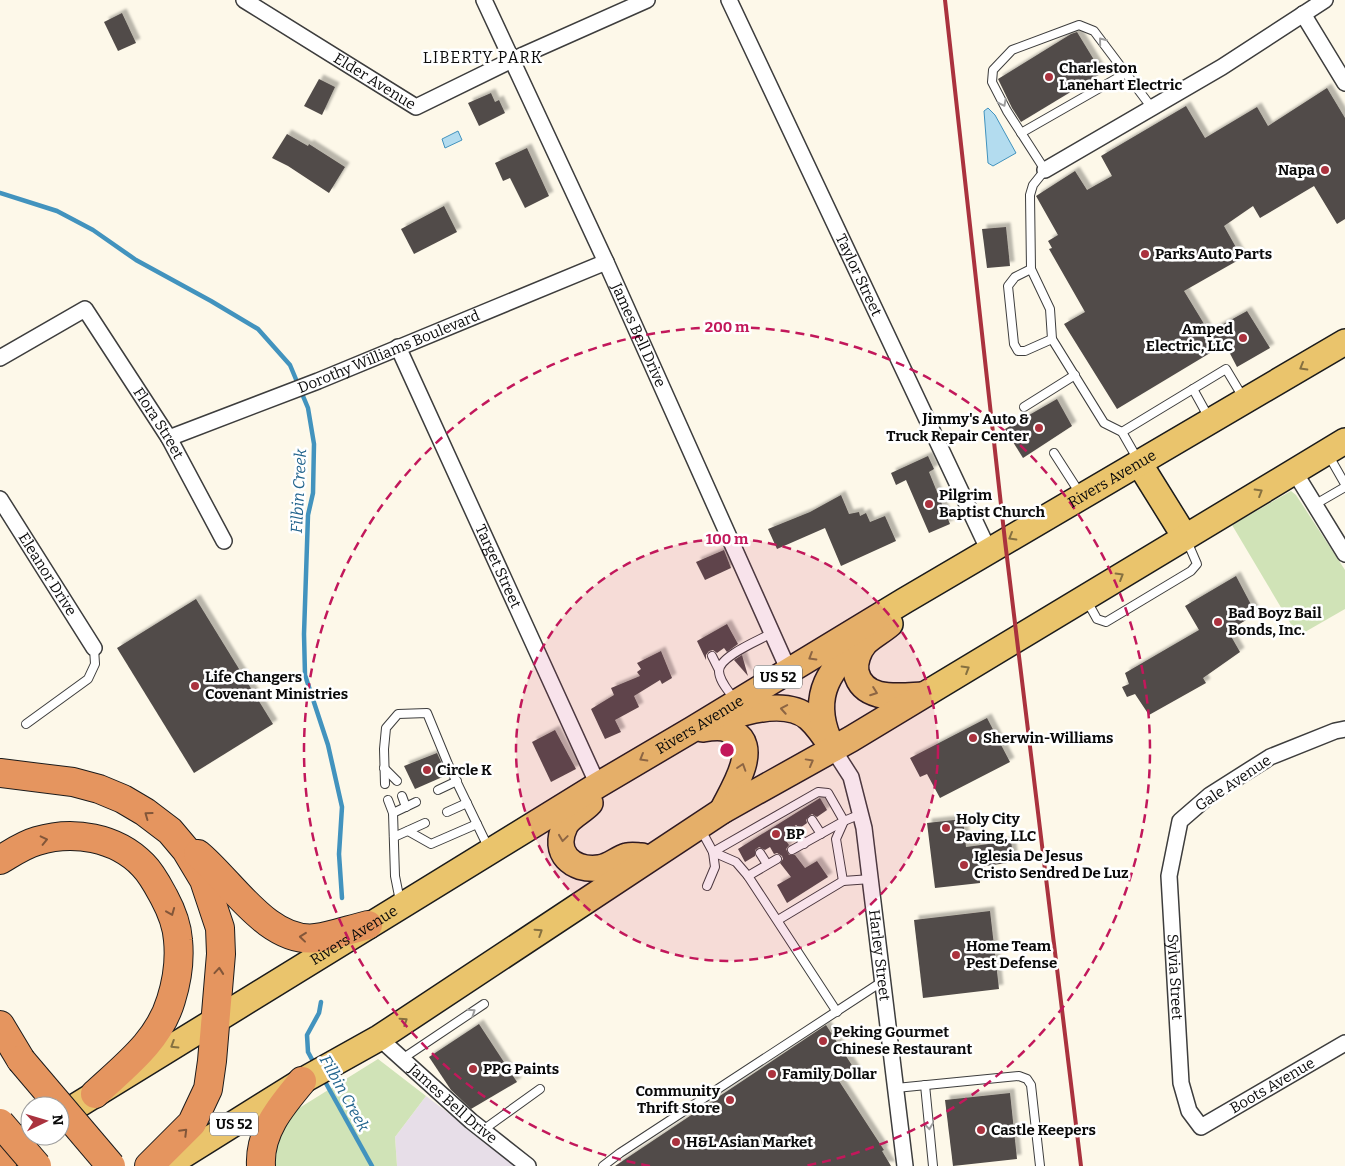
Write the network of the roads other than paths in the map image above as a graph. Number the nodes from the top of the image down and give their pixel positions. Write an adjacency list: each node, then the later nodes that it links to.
1 (244, 0): 7 (street, Elder Avenue)
2 (484, 0): 7 (street, James Bell Drive)
3 (646, 0): 7 (street, Elder Avenue)
4 (729, 0): 36 (street, Taylor Street)
5 (1325, 0): 6 (street)
6 (1303, 14): 9 (street); 10 (street)
7 (512, 60): 13 (street, James Bell Drive)
8 (1126, 73): 10 (lane); 11 (lane); 11 (lane, one-way to 11)
9 (1345, 83)
10 (1152, 108): 12 (street)
11 (1021, 133): 12 (lane)
12 (1045, 170): 14 (lane)
13 (606, 262): 17 (street, Dorothy Williams Boulevard); 40 (street, James Bell Drive)
14 (1030, 269): 15 (lane); 15 (lane)
15 (1052, 339): 19 (lane)
16 (1345, 342): 21 (main road, Rivers Avenue / US 52, one-way to 21)
17 (398, 348): 25 (street, Dorothy Williams Boulevard); 56 (street, Target Street)
18 (0, 358): 25 (street, Flora Street)
19 (1075, 375): 22 (lane); 24 (lane)
20 (1192, 389): 21 (lane); 23 (lane); 24 (lane)
21 (1246, 400): 23 (main road, Rivers Avenue / US 52)
22 (1024, 407)
23 (1211, 421): 28 (main road, Rivers Avenue / US 52)
24 (1122, 432): 28 (lane)
25 (169, 438): 35 (street, Flora Street)
26 (1336, 446): 29 (main road, US 52); 30 (lane)
27 (1054, 453): 31 (lane)
28 (1139, 462): 31 (main road, Rivers Avenue / US 52); 34 (main road)
29 (1294, 471): 33 (street); 34 (main road, US 52, one-way to 29)
30 (1345, 486): 33 (lane)
31 (1082, 496): 36 (main road, Rivers Avenue / US 52, one-way to 36)
32 (0, 499): 41 (street, Eleanor Drive)
33 (1314, 505): 37 (street)
34 (1185, 537): 45 (main road, US 52, one-way to 34)
35 (224, 541)
36 (988, 551): 38 (main road, Rivers Avenue / US 52)
37 (1345, 553)
38 (904, 601): 39 (main road, Rivers Avenue / US 52); 45 (main road, one-way to 45)
39 (872, 621): 44 (main road, Rivers Avenue / US 52, one-way to 44); 50 (main road)
40 (772, 633): 43 (lane); 44 (street, James Bell Drive)
41 (94, 648): 47 (lane)
42 (712, 656): 43 (lane)
43 (719, 670): 46 (lane)
44 (789, 671): 46 (main road, Rivers Avenue / US 52)
45 (924, 695): 50 (main road, US 52)
46 (736, 703): 48 (main road, Rivers Avenue / US 52)
47 (26, 724)
48 (693, 729): 50 (main road, one-way to 48); 56 (main road, Rivers Avenue / US 52, one-way to 56); 63 (main road, one-way to 48)
49 (1345, 729): 69 (street, Gale Avenue)
50 (833, 749): 63 (main road, US 52, one-way to 50); 66 (street, Harley Street)
51 (384, 768): 53 (lane); 54 (lane); 55 (lane)
52 (0, 773): 73 (highway, one-way to 52)
53 (397, 781)
54 (457, 781): 57 (lane); 61 (lane)
55 (385, 784)
56 (598, 785): 82 (main road, Rivers Avenue / US 52); 85 (main road, one-way to 85)
57 (438, 790)
58 (402, 796): 62 (lane)
59 (388, 800): 65 (lane)
60 (416, 802): 62 (lane)
61 (467, 803): 64 (lane); 71 (lane)
62 (406, 807): 65 (lane)
63 (722, 811): 72 (main road, US 52)
64 (447, 812)
65 (393, 813): 78 (lane)
66 (861, 814): 68 (lane); 90 (street, Harley Street)
67 (812, 820): 77 (lane)
68 (844, 820): 76 (lane); 77 (lane); 91 (lane)
69 (1180, 821): 113 (street, Sylvia Street)
70 (425, 823): 74 (lane)
71 (477, 824): 74 (lane); 82 (lane)
72 (699, 826): 83 (lane); 85 (main road, US 52)
73 (170, 831): 95 (highway, one-way to 73); 99 (highway, one-way to 73)
74 (408, 831): 78 (lane)
75 (796, 831): 80 (lane)
76 (747, 833): 79 (lane); 83 (lane)
77 (821, 834): 80 (lane)
78 (394, 837): 93 (lane)
79 (752, 841)
80 (804, 844): 81 (lane)
81 (792, 850)
82 (490, 851): 93 (main road, Rivers Avenue / US 52)
83 (713, 852): 89 (lane); 92 (lane)
84 (760, 853): 88 (lane)
85 (655, 855): 102 (main road, US 52, one-way to 85)
86 (777, 859): 88 (lane)
87 (0, 860): 110 (highway, one-way to 110)
88 (767, 864): 89 (lane)
89 (748, 876): 94 (lane)
90 (871, 879): 91 (lane); 96 (street, Harley Street)
91 (843, 881): 94 (lane)
92 (706, 886)
93 (401, 905): 95 (main road, Rivers Avenue / US 52)
94 (778, 920): 98 (lane)
95 (368, 925): 99 (main road, Rivers Avenue / US 52)
96 (883, 981): 98 (lane); 108 (street, Harley Street)
97 (484, 1004): 104 (lane, one-way to 97)
98 (837, 1012): 123 (lane)
99 (215, 1019): 110 (main road, Rivers Avenue / US 52, one-way to 110); 119 (highway, one-way to 99)
100 (0, 1025): 105 (highway)
101 (0, 1034): 105 (highway)
102 (379, 1038): 104 (street, James Bell Drive); 106 (main road, US 52)
103 (1345, 1043): 113 (street, Boots Avenue)
104 (402, 1059): 114 (street, James Bell Drive)
105 (21, 1060): 118 (highway, bridge)
106 (302, 1081): 120 (main road, US 52); 121 (highway)
107 (925, 1085): 108 (lane); 125 (lane, one-way to 125); 126 (lane)
108 (896, 1088): 124 (street, Harley Street)
109 (540, 1089): 114 (lane)
110 (95, 1094): 111 (main road, Rivers Avenue / US 52)
111 (70, 1110)
112 (0, 1123): 117 (highway, bridge)
113 (1201, 1127)
114 (483, 1130): 122 (street, James Bell Drive)
115 (17, 1142): 116 (highway)
116 (0, 1162)
117 (37, 1166)
118 (111, 1166)
119 (149, 1166)
120 (166, 1166)
121 (261, 1166)
122 (528, 1166)
123 (603, 1166)
124 (905, 1166)
125 (934, 1166)
126 (1040, 1166)

